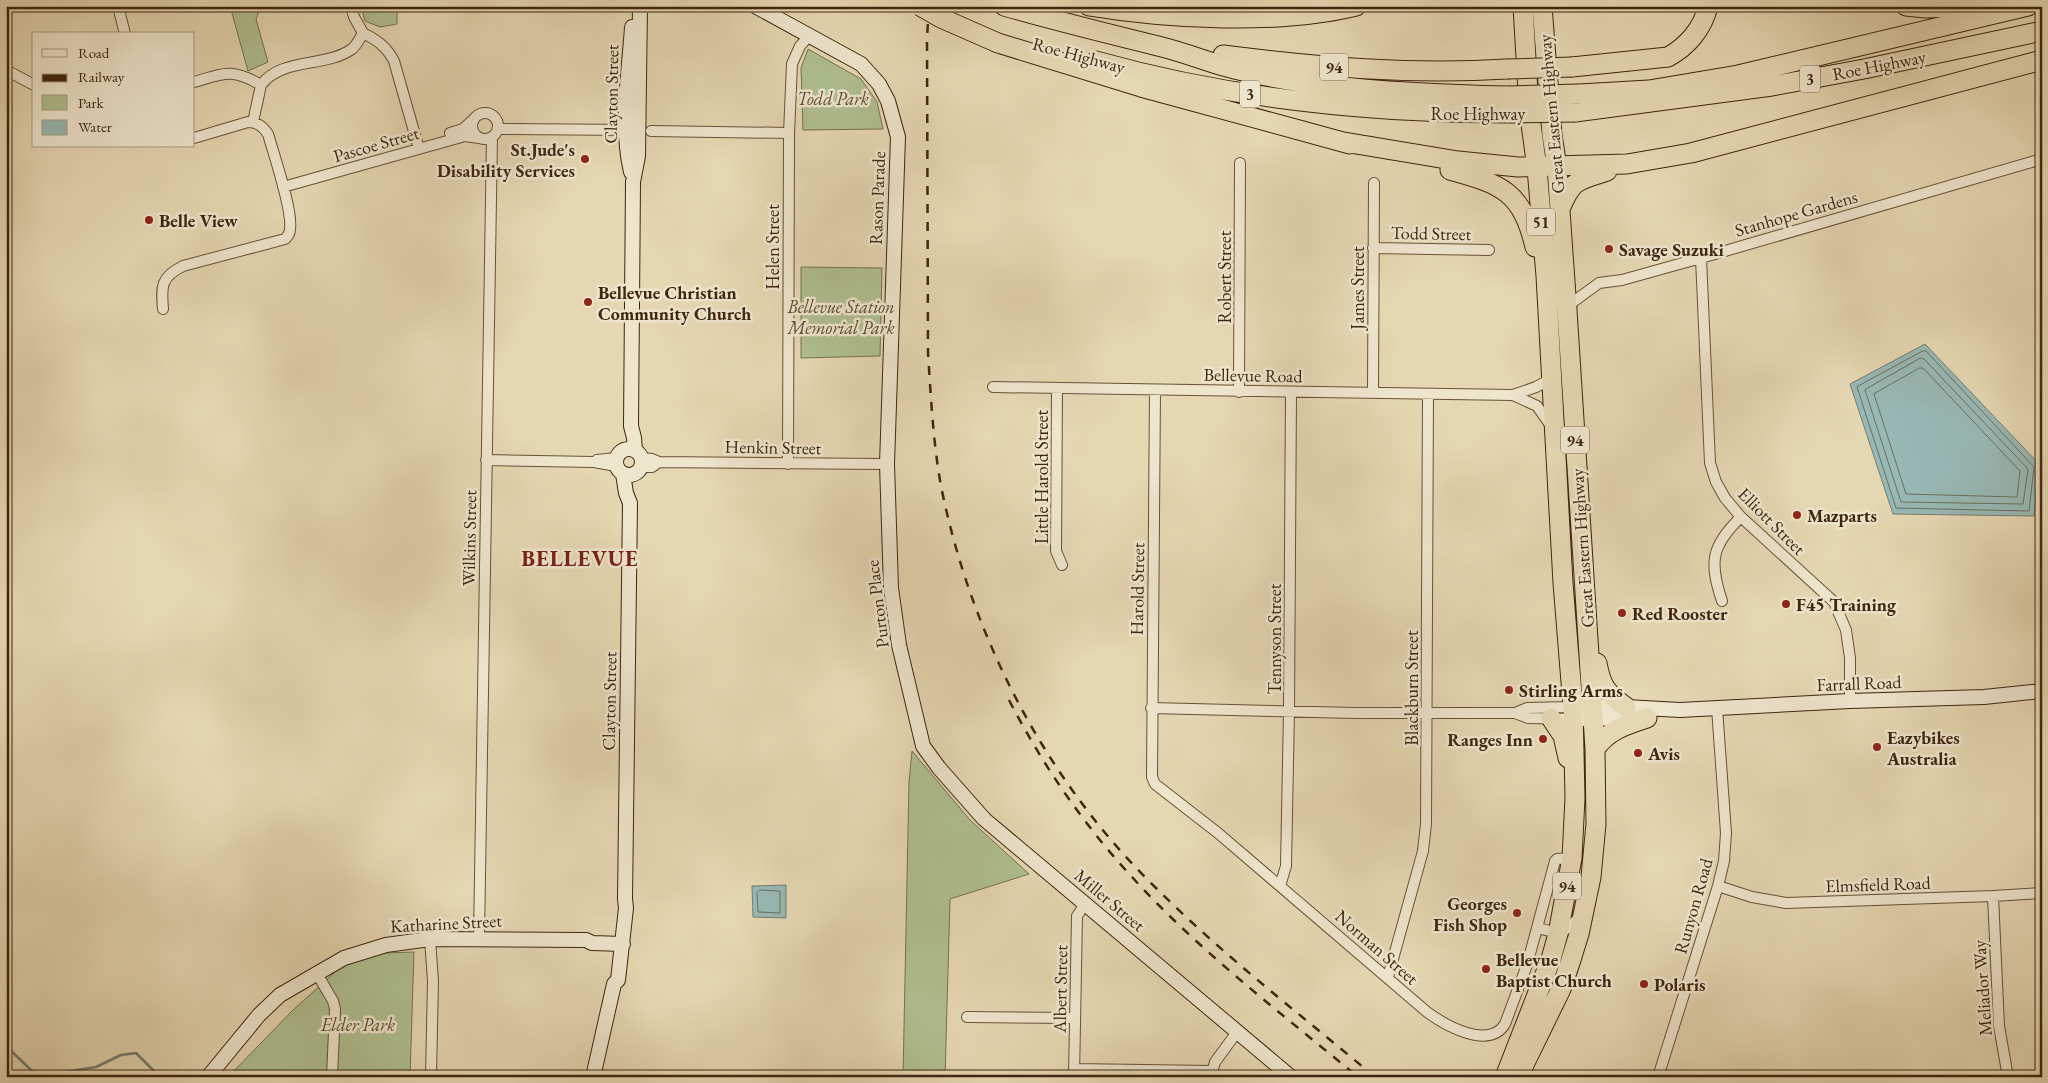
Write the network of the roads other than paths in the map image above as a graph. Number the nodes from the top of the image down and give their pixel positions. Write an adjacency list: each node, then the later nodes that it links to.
1 (118, 6): 18 (street)
2 (351, 6): 19 (street)
3 (632, 6): 33 (main road, Clayton Street)
4 (640, 6): 33 (main road, Clayton Street)
5 (755, 6): 20 (main road, Rason Parade)
6 (920, 6): 21 (highway, Roe Highway / 3, bridge)
7 (1004, 6): 22 (highway, Roe Highway / 3)
8 (1089, 6): 9 (highway)
9 (1356, 6)
10 (1523, 6): 44 (highway, Great Eastern Highway / 51)
11 (1542, 6): 23 (highway, Great Eastern Highway)
12 (1553, 6): 23 (highway, 94)
13 (1708, 6): 22 (highway, 94, bridge)
14 (1906, 6): 15 (highway)
15 (1977, 6)
16 (2028, 6): 29 (highway, Roe Highway / 3)
17 (2042, 31): 29 (highway, Roe Highway / 3)
18 (124, 32)
19 (364, 33): 28 (street); 39 (street)
20 (808, 36): 35 (street, Helen Street); 67 (main road, Rason Parade)
21 (997, 37): 30 (highway, Roe Highway / 3); 38 (highway, 94)
22 (1163, 47): 30 (highway, Roe Highway / 3)
23 (1545, 57): 43 (highway, Great Eastern Highway / 94)
24 (2042, 60): 42 (highway)
25 (6, 70): 27 (street)
26 (195, 82): 28 (street)
27 (32, 84)
28 (262, 85): 32 (street)
29 (1577, 103): 30 (highway, Roe Highway / 3, bridge)
30 (1510, 105)
31 (473, 120): 34 (street); 37 (street); 39 (street, Pascoe Street)
32 (253, 122): 36 (street); 46 (street)
33 (636, 128): 34 (street); 35 (street); 65 (main road, Clayton Street)
34 (496, 130): 37 (street); 64 (street, Wilkins Street)
35 (788, 133): 66 (street, Helen Street)
36 (195, 138)
37 (479, 138): 39 (street, Pascoe Street)
38 (1338, 141): 44 (highway); 51 (highway, 94)
39 (418, 145): 46 (street, Pascoe Street)
40 (2042, 159): 50 (street, Stanhope Gardens)
41 (1240, 163): 58 (street, Robert Street)
42 (1627, 164): 43 (highway); 47 (highway)
43 (1557, 167): 44 (highway); 47 (highway, Great Eastern Highway / 94)
44 (1537, 168): 51 (highway, Great Eastern Highway / 51)
45 (1374, 183): 48 (street, James Street)
46 (282, 184): 52 (street)
47 (1560, 208): 53 (highway, Great Eastern Highway / 94)
48 (1373, 248): 49 (street, Todd Street); 60 (street, James Street)
49 (1488, 250)
50 (1702, 258): 53 (street, Stanhope Gardens); 68 (street, Elliott Street)
51 (1546, 276): 54 (highway, Great Eastern Highway / 94)
52 (163, 309)
53 (1567, 310): 71 (highway, Great Eastern Highway / 94)
54 (1551, 378): 62 (street, Bellevue Road); 63 (highway, Great Eastern Highway / 94)
55 (993, 387): 56 (street, Bellevue Road)
56 (1057, 388): 57 (street, Bellevue Road); 69 (street, Little Harold Street)
57 (1155, 390): 58 (street, Bellevue Road); 75 (street, Harold Street)
58 (1239, 392): 59 (street, Bellevue Road)
59 (1292, 392): 60 (street, Bellevue Road); 78 (street, Tennyson Street)
60 (1373, 393): 61 (street, Bellevue Road)
61 (1428, 394): 62 (street, Bellevue Road); 82 (street, Blackburn Street)
62 (1512, 395): 63 (street, Bellevue Road)
63 (1554, 431): 81 (highway, Great Eastern Highway / 94)
64 (486, 460): 65 (street, Henkin Street); 98 (street, Wilkins Street)
65 (629, 462): 66 (street, Henkin Street); 100 (main road, Clayton Street)
66 (788, 464): 67 (street, Henkin Street)
67 (887, 464): 85 (main road, Purton Place)
68 (1741, 517): 70 (street); 73 (street, Elliott Street)
69 (1062, 566)
70 (1722, 602)
71 (1587, 621): 74 (highway); 79 (highway, Great Eastern Highway / 94)
72 (2042, 691): 73 (main road, Farrall Road)
73 (1850, 701): 76 (main road, Farrall Road)
74 (1626, 706): 77 (main road, Farrall Road); 79 (main road, Farrall Road)
75 (1152, 708): 78 (street); 88 (street, Harold Street)
76 (1717, 708): 77 (main road, Farrall Road); 91 (street, Runyon Road)
77 (1677, 710): 84 (main road, Farrall Road)
78 (1289, 712): 82 (street); 90 (street, Tennyson Street)
79 (1593, 712): 81 (main road, Farrall Road); 84 (main road, Farrall Road); 86 (highway, Great Eastern Highway / 94)
80 (1515, 713): 81 (street); 82 (street); 83 (street)
81 (1574, 713): 83 (street); 87 (highway, Great Eastern Highway / 94)
82 (1428, 714): 102 (street, Blackburn Street)
83 (1551, 718): 87 (highway)
84 (1647, 718): 86 (highway)
85 (920, 738): 94 (main road, Miller Street)
86 (1595, 749): 95 (highway, Great Eastern Highway / 94)
87 (1575, 772): 89 (highway, Great Eastern Highway / 94)
88 (1158, 786): 90 (street, Norman Street)
89 (1572, 858): 96 (street, Norman Street); 97 (highway, Great Eastern Highway / 94)
90 (1280, 886): 102 (street, Norman Street)
91 (1718, 886): 93 (street, Elmsfield Road); 115 (street, Runyon Road)
92 (2042, 893): 93 (street, Elmsfield Road)
93 (1993, 896): 116 (street, Meliador Way)
94 (1085, 904): 104 (street, Albert Street); 105 (main road, Miller Street)
95 (1584, 910): 97 (street); 114 (highway, Great Eastern Highway / 94)
96 (1538, 928): 97 (street); 102 (street, Norman Street)
97 (1558, 934): 113 (highway, Great Eastern Highway / 94)
98 (479, 938): 99 (main road, Katharine Street); 100 (main road, Katharine Street)
99 (430, 939): 101 (main road, Katharine Street); 110 (street)
100 (620, 942): 111 (main road, Clayton Street)
101 (316, 972): 108 (main road, Katharine Street); 109 (street)
102 (1388, 977)
103 (967, 1017): 104 (street)
104 (1075, 1018): 106 (street, Albert Street)
105 (1237, 1032): 107 (street); 112 (main road, Miller Street)
106 (1074, 1073): 107 (street)
107 (1211, 1074)
108 (208, 1077)
109 (332, 1077)
110 (431, 1077)
111 (593, 1077)
112 (1291, 1077)
113 (1505, 1077)
114 (1518, 1077)
115 (1658, 1077)
116 (2008, 1077)

